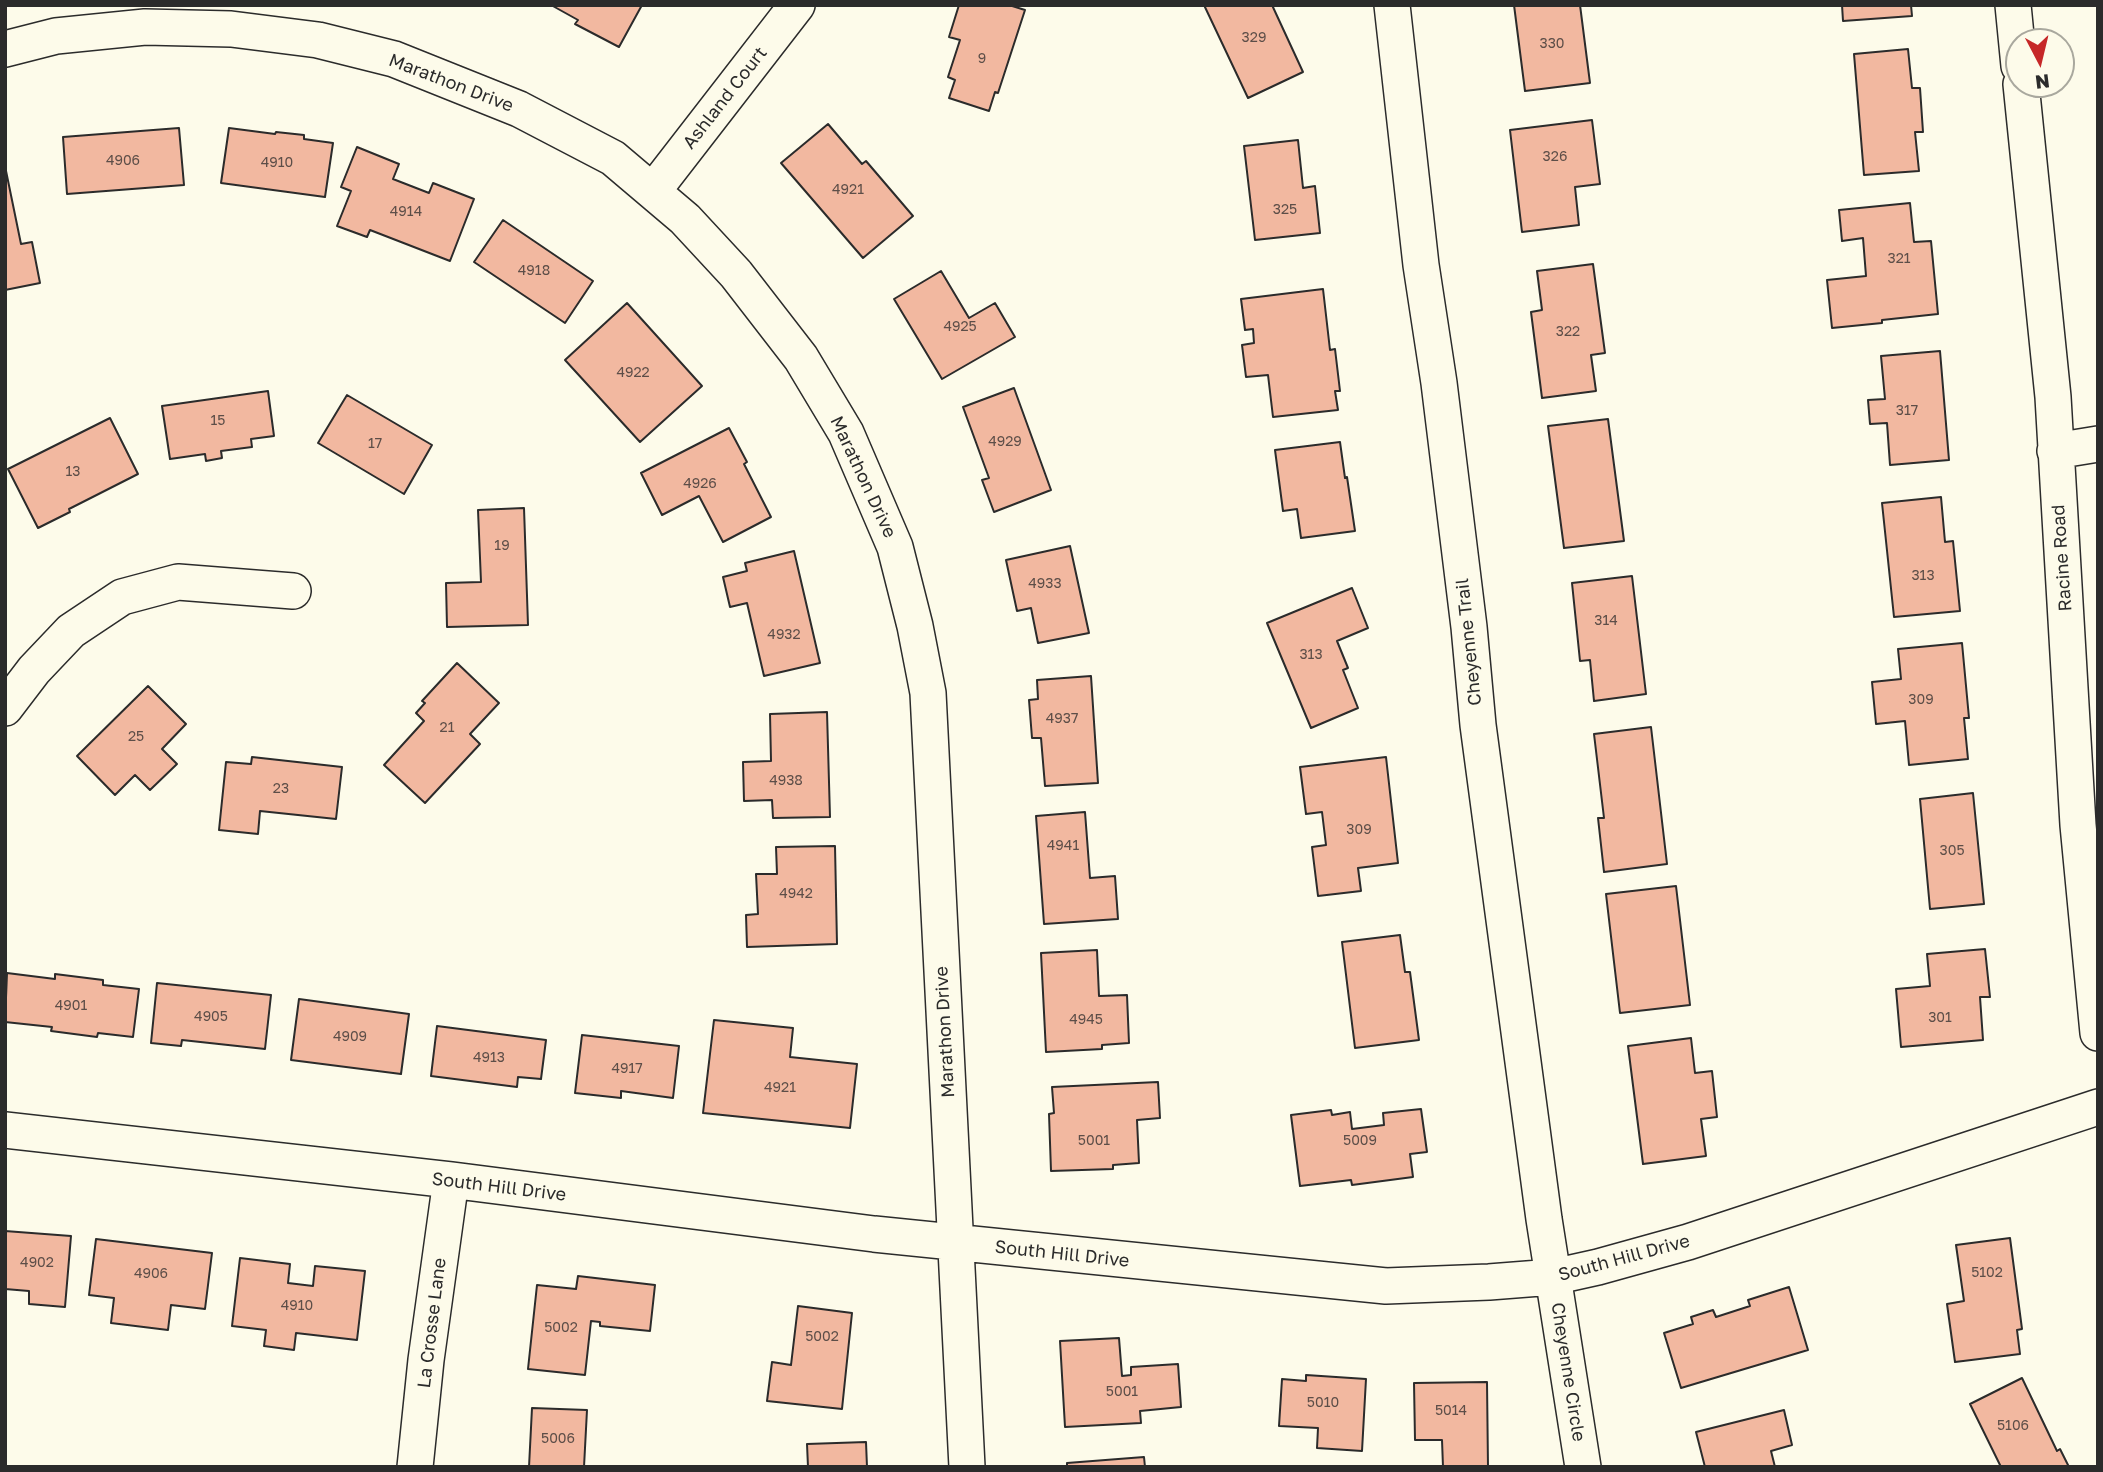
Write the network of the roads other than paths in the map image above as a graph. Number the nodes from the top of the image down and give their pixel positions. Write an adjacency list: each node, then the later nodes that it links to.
1 (797, 5): 7 (street, Ashland Court)
2 (1392, 5): 17 (street, Cheyenne Trail)
3 (2013, 5): 4 (street)
4 (2015, 28)
5 (5, 49): 7 (street, Marathon Drive)
6 (2022, 98): 9 (street, Racine Road)
7 (653, 191): 16 (street, Marathon Drive)
8 (2098, 444): 9 (street)
9 (2055, 451): 12 (street, Racine Road)
10 (293, 591): 11 (street)
11 (5, 708)
12 (2098, 1033)
13 (2098, 1107): 17 (street, South Hill Drive)
14 (5, 1130): 15 (street, South Hill Drive)
15 (451, 1180): 16 (street, South Hill Drive); 18 (street, La Crosse Lane)
16 (955, 1242): 17 (street, South Hill Drive); 19 (street, Marathon Drive)
17 (1553, 1277): 20 (street, Cheyenne Circle)
18 (415, 1467)
19 (967, 1467)
20 (1583, 1467)

